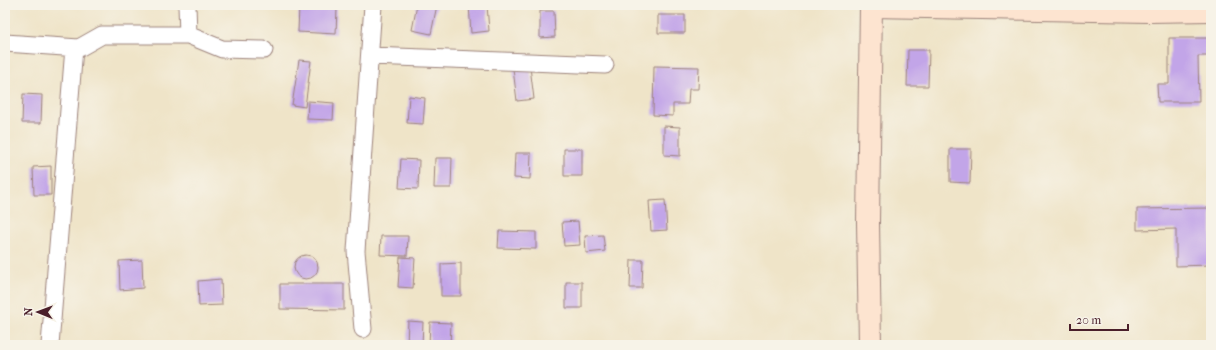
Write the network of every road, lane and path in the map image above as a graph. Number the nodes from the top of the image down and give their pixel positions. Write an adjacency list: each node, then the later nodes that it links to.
1 (187, 5): 5 (street)
2 (373, 5): 9 (street)
3 (871, 6): 4 (street); 13 (street)
4 (1211, 10)
5 (188, 36): 7 (street); 8 (street)
6 (5, 44): 7 (street)
7 (74, 48): 12 (street)
8 (264, 50)
9 (371, 56): 10 (street); 11 (street)
10 (605, 65)
11 (363, 329)
12 (50, 345)
13 (870, 345)

